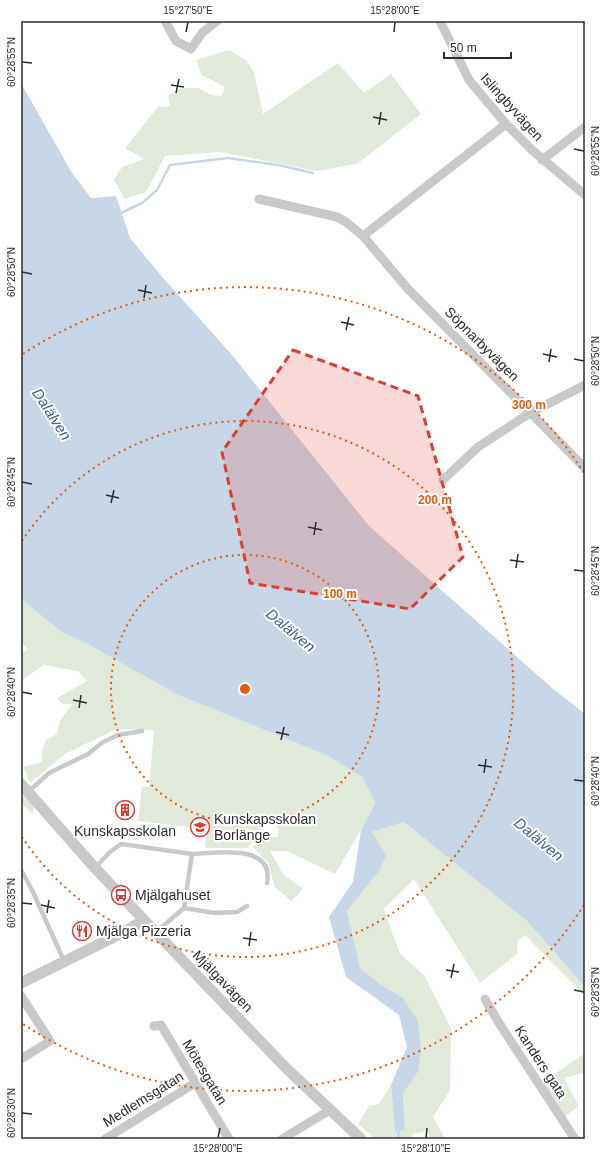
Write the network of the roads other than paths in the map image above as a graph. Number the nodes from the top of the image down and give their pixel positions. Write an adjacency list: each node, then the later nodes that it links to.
1 (165, 21): 2 (street)
2 (217, 21)
3 (440, 21): 4 (street, Islingbyvägen)
4 (506, 124): 6 (street, Islingbyvägen); 9 (street)
5 (585, 127): 6 (street)
6 (542, 160): 7 (street, Islingbyvägen)
7 (585, 194)
8 (259, 199): 9 (street, Söpnarbyvägen)
9 (363, 236): 11 (street, Söpnarbyvägen)
10 (585, 385): 11 (street)
11 (530, 413): 12 (street, Söpnarbyvägen); 13 (street)
12 (585, 468)
13 (443, 480)
14 (142, 731): 15 (lane)
15 (25, 788): 17 (street, Mjälgavägen)
16 (192, 854): 17 (lane); 19 (lane); 21 (lane)
17 (95, 868): 22 (street, Mjälgavägen)
18 (21, 870): 24 (lane)
19 (267, 883)
20 (247, 906): 21 (lane)
21 (184, 908): 23 (lane)
22 (144, 920): 23 (street, Mjälgavägen); 24 (street)
23 (156, 932): 31 (street, Mjälgavägen)
24 (64, 962): 25 (street)
25 (21, 983)
26 (21, 996): 29 (street)
27 (485, 999): 36 (street, Kanders gata)
28 (154, 1026): 30 (street, Mötesgatan)
29 (21, 1059)
30 (196, 1083): 32 (street, Medlemsgatan); 33 (street, Mötesgatan)
31 (330, 1110): 34 (street); 35 (street, Mjälgavägen)
32 (105, 1139)
33 (229, 1139)
34 (282, 1139)
35 (361, 1139)
36 (575, 1139)

